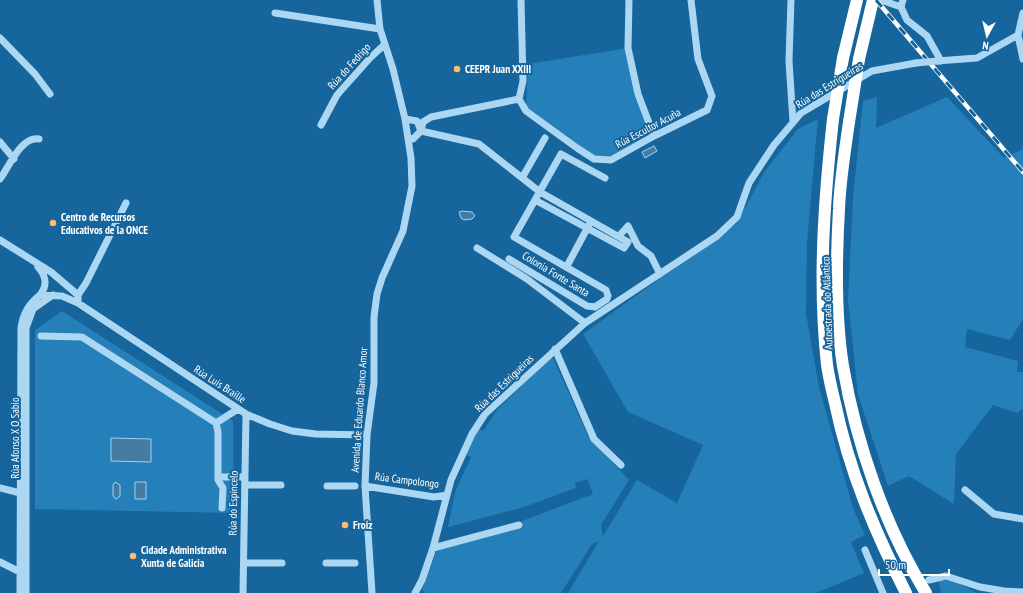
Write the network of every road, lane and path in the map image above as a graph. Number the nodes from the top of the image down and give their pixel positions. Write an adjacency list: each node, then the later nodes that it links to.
1 (377, 0): 12 (street, Avenida de Eduardo Blanco Amor)
2 (521, 0): 19 (street)
3 (629, 0): 24 (street)
4 (691, 0): 24 (street, Rúa Escultor Acuña)
5 (791, 0): 21 (street)
6 (857, 0): 88 (highway, Autoestrada do Atlántico, bridge)
7 (873, 0): 89 (highway, Autoestrada do Atlántico, bridge)
8 (881, 0): 9 (street)
9 (902, 4): 17 (street)
10 (275, 13): 12 (street)
11 (1023, 13): 13 (street)
12 (380, 29): 15 (street, Avenida de Eduardo Blanco Amor)
13 (1018, 35): 16 (street); 17 (street, Rúa das Estrigueiras)
14 (0, 38): 18 (street)
15 (384, 45): 20 (street, Avenida de Eduardo Blanco Amor); 22 (street, Rúa do Fedrigo)
16 (1023, 59)
17 (939, 61): 21 (street, Rúa das Estrigueiras, bridge)
18 (50, 94)
19 (518, 99): 23 (street); 24 (street, Rúa Escultor Acuña)
20 (405, 119): 23 (street); 25 (street, Avenida de Eduardo Blanco Amor)
21 (793, 122): 44 (street, Rúa das Estrigueiras)
22 (321, 125)
23 (421, 131): 25 (street); 30 (street)
24 (654, 136)
25 (408, 138): 55 (street, Avenida de Eduardo Blanco Amor)
26 (545, 138): 30 (street)
27 (39, 139): 29 (street)
28 (0, 142): 29 (street)
29 (14, 159): 32 (street)
30 (522, 178): 33 (street)
31 (605, 178): 33 (street, Colonia Fonte Santa)
32 (0, 179)
33 (540, 192): 34 (street, Colonia Fonte Santa); 36 (street)
34 (535, 200): 37 (street); 43 (street, Colonia Fonte Santa)
35 (126, 203): 47 (street)
36 (591, 221): 37 (street, Colonia Fonte Santa); 38 (street)
37 (587, 228): 38 (street); 43 (street, Colonia Fonte Santa)
38 (619, 236): 44 (street)
39 (0, 240): 42 (street)
40 (477, 248): 49 (street)
41 (509, 259): 43 (street, Colonia Fonte Santa)
42 (36, 264): 46 (street); 47 (street)
43 (567, 266)
44 (660, 274): 49 (street, Rúa das Estrigueiras)
45 (54, 294): 46 (street); 48 (street); 66 (street, Rúa Afonso X O Sabio)
46 (40, 295): 66 (street, Rúa Afonso X O Sabio)
47 (78, 295): 48 (street)
48 (78, 304): 52 (street, Rúa Luis Braille)
49 (585, 323): 51 (street, Rúa das Estrigueiras)
50 (41, 336): 54 (street)
51 (555, 349): 56 (street); 67 (street, Rúa das Estrigueiras)
52 (238, 409): 53 (street, Rúa Luis Braille); 54 (street)
53 (246, 414): 55 (street, Rúa Luis Braille); 58 (street, Rúa do Espincelo)
54 (216, 424): 57 (street)
55 (367, 435): 63 (street, Avenida de Eduardo Blanco Amor)
56 (621, 465)
57 (218, 477): 58 (street); 68 (street)
58 (245, 477): 59 (street, Rúa do Espincelo)
59 (245, 485): 60 (street); 74 (street, Rúa do Espincelo)
60 (281, 485)
61 (327, 486): 62 (street)
62 (355, 486)
63 (365, 486): 67 (street, Rúa Campolongo); 85 (street, Avenida de Eduardo Blanco Amor)
64 (0, 488): 66 (street)
65 (965, 490): 69 (street)
66 (23, 494): 78 (street, Rúa Afonso X O Sabio); 83 (street, Rúa Afonso X O Sabio)
67 (447, 495): 71 (street, Rúa das Estrigueiras)
68 (222, 508)
69 (1023, 519)
70 (519, 525): 71 (street)
71 (433, 548): 86 (street, Rúa das Estrigueiras)
72 (865, 550): 87 (street)
73 (0, 562): 78 (street)
74 (244, 563): 75 (street); 84 (street, Rúa do Espincelo)
75 (282, 563)
76 (326, 563): 77 (street)
77 (355, 563)
78 (20, 572): 82 (street, Rúa Afonso X O Sabio)
79 (929, 580): 80 (street)
80 (1004, 592): 81 (street)
81 (1023, 592)
82 (20, 593)
83 (26, 593)
84 (243, 593)
85 (372, 593)
86 (415, 593)
87 (883, 593)
88 (906, 593)
89 (926, 593)

